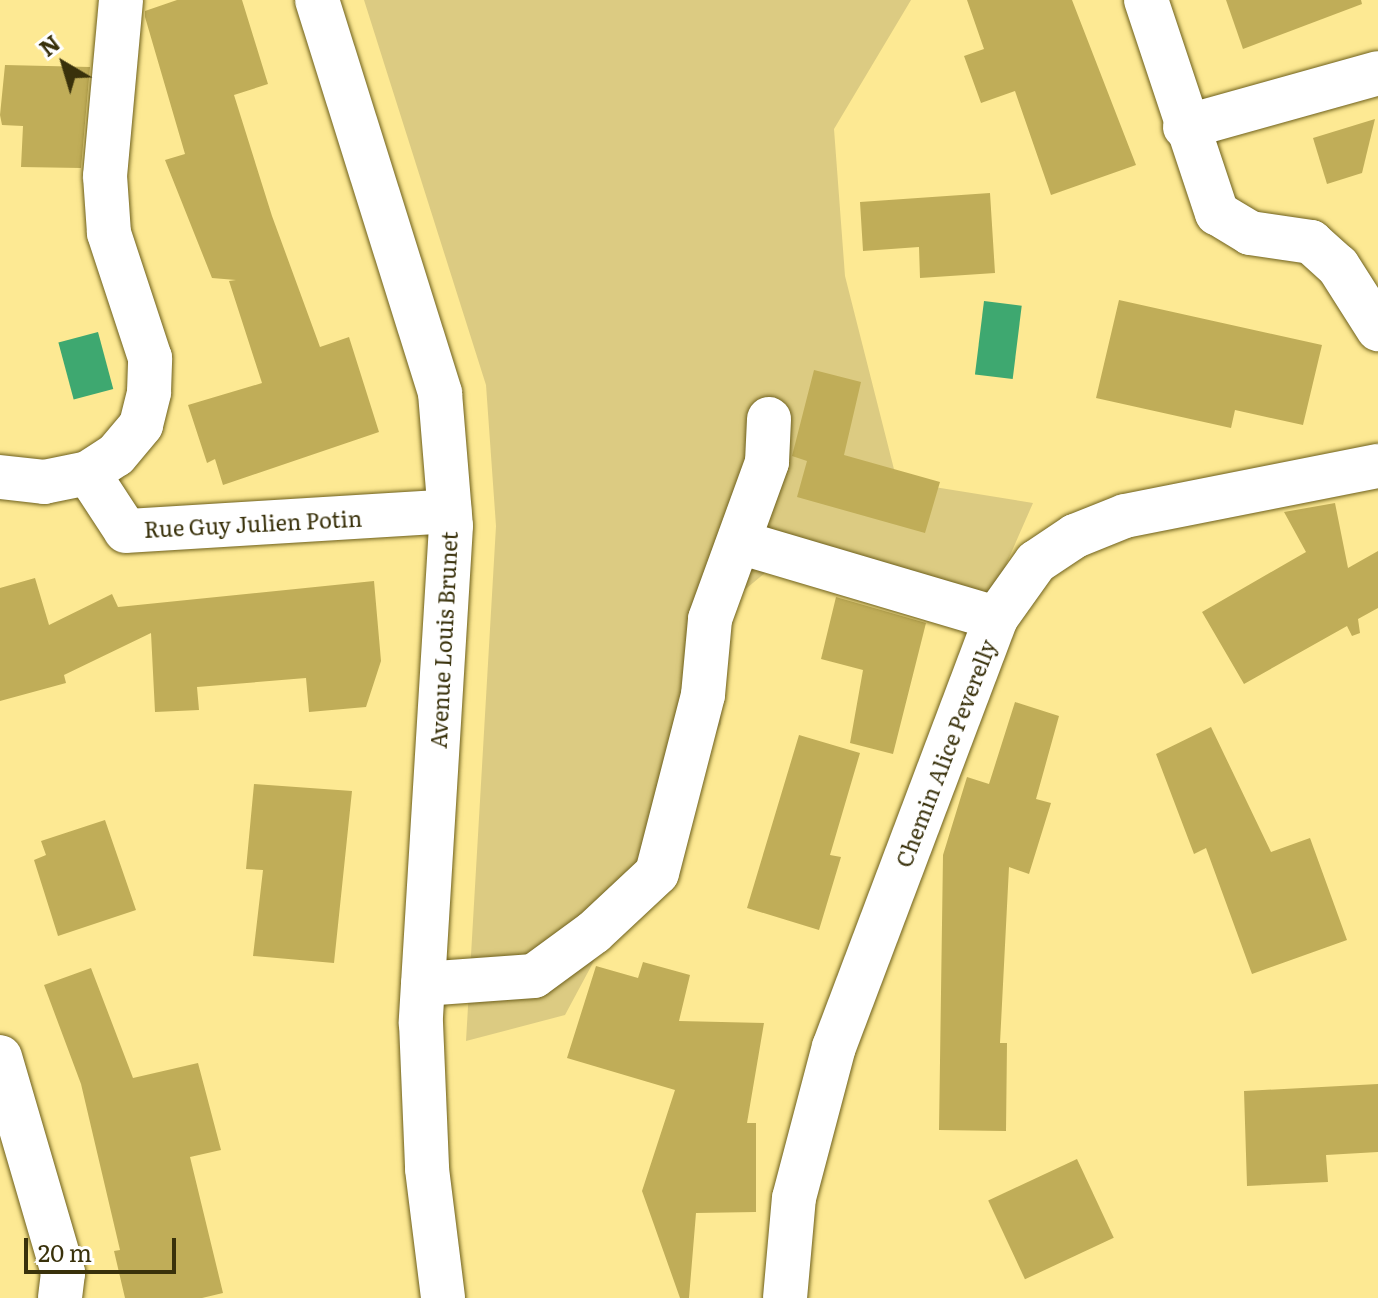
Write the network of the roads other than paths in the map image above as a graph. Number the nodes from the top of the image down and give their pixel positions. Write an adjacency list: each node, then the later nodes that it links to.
1 (121, 0): 9 (street)
2 (317, 0): 11 (street, Avenue Louis Brunet)
3 (1146, 0): 5 (street)
4 (1378, 73): 5 (street)
5 (1185, 127): 6 (street)
6 (1378, 329)
7 (769, 419): 12 (street)
8 (1378, 466): 13 (street, Chemin Alice Peverelly)
9 (88, 473): 10 (street); 11 (street, Rue Guy Julien Potin)
10 (0, 477)
11 (449, 511): 14 (street, Avenue Louis Brunet)
12 (739, 542): 13 (street); 14 (street)
13 (996, 618): 18 (street, Chemin Alice Peverelly)
14 (423, 984): 17 (street, Avenue Louis Brunet)
15 (0, 1057): 16 (street)
16 (60, 1298)
17 (443, 1298)
18 (785, 1298)

